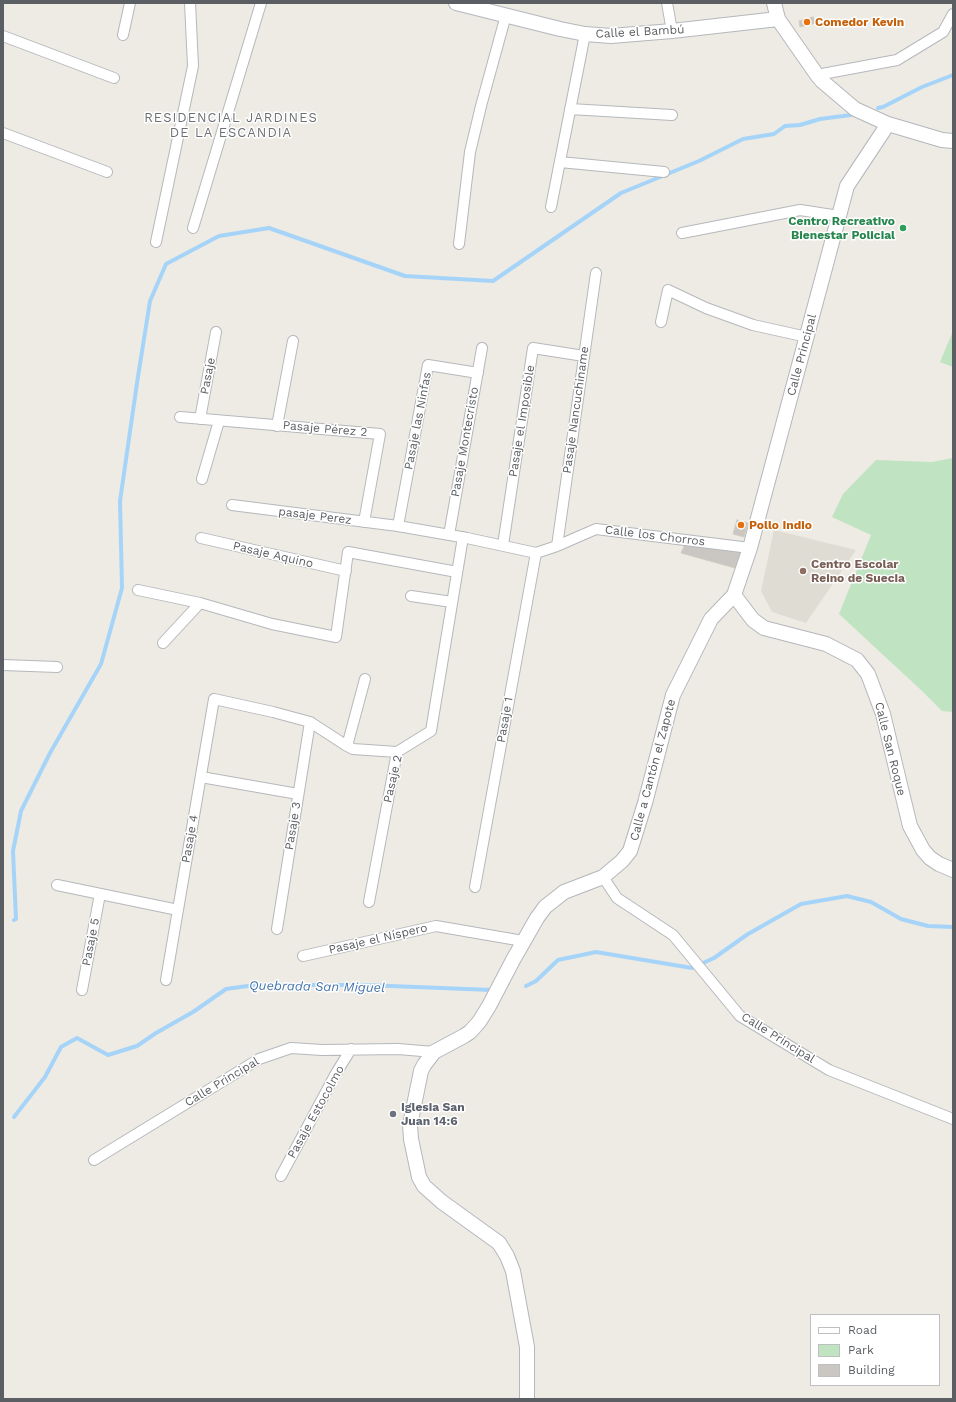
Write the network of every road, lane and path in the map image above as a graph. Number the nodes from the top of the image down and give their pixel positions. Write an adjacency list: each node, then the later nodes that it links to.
1 (130, 3): 12 (street)
2 (190, 3): 28 (street)
3 (261, 3): 26 (street)
4 (456, 3): 8 (street, Calle el Bambú)
5 (667, 3): 10 (street)
6 (776, 4): 9 (street)
7 (953, 14): 14 (street)
8 (506, 15): 11 (street, Calle el Bambú); 29 (street)
9 (778, 19): 10 (street, Calle el Bambú); 14 (street)
10 (672, 31): 11 (street, Calle el Bambú)
11 (585, 34): 16 (street)
12 (122, 35)
13 (3, 36): 15 (street)
14 (817, 75): 18 (street)
15 (114, 78)
16 (570, 110): 17 (street); 21 (street)
17 (672, 115)
18 (888, 124): 20 (street); 25 (street, Calle Principal)
19 (3, 133): 22 (street)
20 (953, 141)
21 (560, 162): 23 (street); 24 (street)
22 (107, 172)
23 (664, 172)
24 (551, 207)
25 (839, 216): 27 (street); 33 (street, Calle Principal)
26 (193, 228)
27 (682, 233)
28 (156, 242)
29 (459, 244)
30 (596, 273): 36 (street, Pasaje Nancuchiname)
31 (661, 322): 33 (street)
32 (216, 332): 39 (street, Pasaje)
33 (807, 337): 51 (street, Calle Principal)
34 (293, 341): 41 (street)
35 (482, 348): 37 (street, Pasaje Montecristo)
36 (584, 356): 49 (street, Pasaje el Imposible); 50 (street, Pasaje Nancuchiname)
37 (478, 373): 45 (street, Pasaje las Ninfas); 46 (street, Pasaje Montecristo)
38 (180, 417): 39 (street, Pasaje Pérez 2)
39 (200, 419): 40 (street, Pasaje Pérez 2)
40 (219, 421): 41 (street, Pasaje Pérez 2); 42 (street)
41 (277, 426): 44 (street, Pasaje Pérez 2)
42 (202, 479)
43 (232, 505): 44 (street, pasaje Perez)
44 (364, 522): 45 (street, pasaje Perez)
45 (398, 526): 46 (street)
46 (448, 535): 47 (street)
47 (463, 537): 49 (street); 54 (street, Pasaje 2)
48 (201, 538): 53 (street, Pasaje Aquino)
49 (503, 545): 52 (street)
50 (557, 546): 51 (street, Calle los Chorros); 52 (street, Calle los Chorros)
51 (750, 548): 56 (street, Calle Principal)
52 (536, 553): 72 (street, Pasaje 1)
53 (346, 571): 54 (street); 59 (street)
54 (457, 572): 58 (street, Pasaje 2)
55 (138, 590): 59 (street)
56 (734, 595): 69 (street, Calle San Roque); 70 (street, Calle a Cantón el Zapote)
57 (411, 596): 58 (street)
58 (452, 602): 66 (street, Pasaje 2)
59 (200, 603): 60 (street)
60 (163, 643)
61 (3, 665): 62 (street)
62 (57, 667)
63 (365, 679): 65 (street)
64 (310, 722): 65 (street); 67 (street, Pasaje 4); 68 (street, Pasaje 3)
65 (347, 746): 66 (street)
66 (397, 752): 74 (street, Pasaje 2)
67 (201, 777): 68 (street); 75 (street, Pasaje 4)
68 (298, 794): 76 (street, Pasaje 3)
69 (953, 870)
70 (603, 877): 77 (street, Calle a Cantón el Zapote); 83 (street, Calle Principal)
71 (57, 885): 73 (street)
72 (475, 888)
73 (100, 894): 75 (street); 80 (street, Pasaje 5)
74 (369, 902)
75 (178, 910): 79 (street, Pasaje 4)
76 (277, 930)
77 (524, 941): 78 (street, Pasaje el Níspero); 82 (street, Calle a Cantón el Zapote)
78 (303, 956)
79 (166, 980)
80 (82, 990)
81 (351, 1050): 82 (street, Calle Principal); 84 (street, Calle Principal); 85 (street, Pasaje Estocolmo)
82 (434, 1052): 86 (street, Calle a Cantón el Zapote)
83 (953, 1119)
84 (94, 1160)
85 (281, 1176)
86 (527, 1399)

